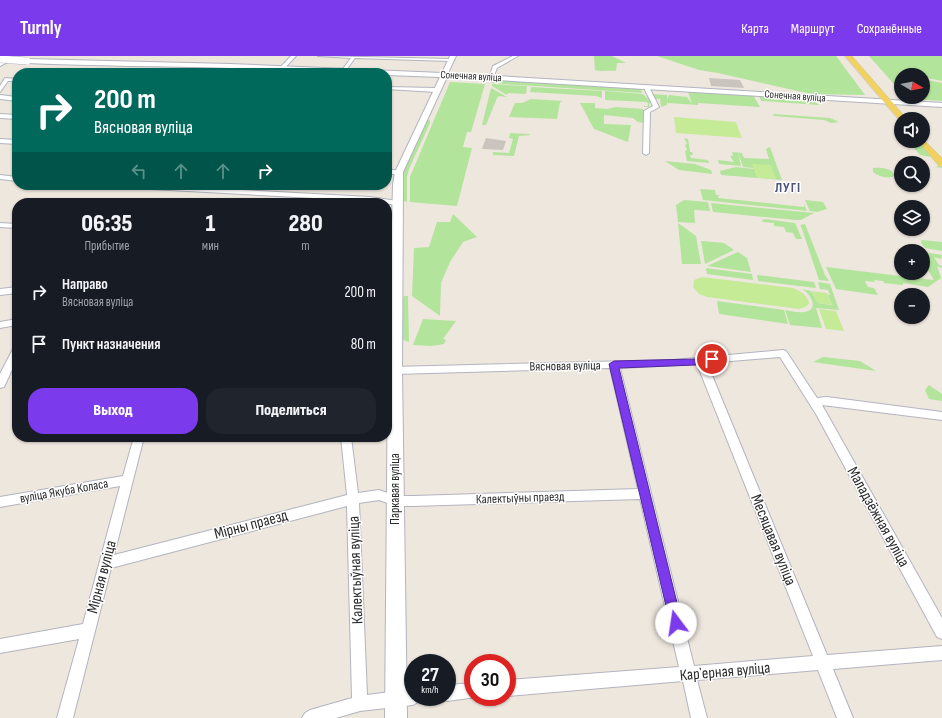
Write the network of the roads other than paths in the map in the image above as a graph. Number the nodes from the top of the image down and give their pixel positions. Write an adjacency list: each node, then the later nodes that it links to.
1 (16, 56): 11 (street)
2 (294, 56): 16 (street)
3 (320, 56): 4 (street)
4 (355, 56): 8 (street); 17 (street)
5 (516, 56): 20 (street)
6 (848, 56): 14 (main road)
7 (148, 58): 12 (street)
8 (452, 58): 19 (street, Паркавая вуліца)
9 (0, 59): 12 (street, Сонечная вуліца, bridge)
10 (167, 59): 13 (street)
11 (0, 64)
12 (114, 64): 13 (street, Сонечная вуліца)
13 (174, 65): 15 (street, Сонечная вуліца)
14 (858, 67): 28 (main road); 29 (main road)
15 (227, 68)
16 (283, 68)
17 (346, 68)
18 (392, 73): 19 (street, Сонечная вуліца)
19 (443, 75): 20 (street, Сонечная вуліца); 25 (street, Паркавая вуліца)
20 (491, 77): 22 (street, Сонечная вуліца)
21 (12, 80): 24 (street)
22 (647, 86): 29 (street, Сонечная вуліца); 42 (street)
23 (392, 88): 25 (street)
24 (0, 90)
25 (436, 90): 46 (street, Паркавая вуліца)
26 (0, 97): 27 (street)
27 (12, 98)
28 (894, 98)
29 (889, 102): 30 (street, Сонечная вуліца); 34 (main road)
30 (894, 102)
31 (900, 104): 35 (main road)
32 (920, 104): 33 (street, Сонечная вуліца)
33 (942, 105)
34 (897, 112)
35 (906, 112)
36 (0, 116): 37 (street)
37 (12, 117)
38 (930, 140): 43 (main road)
39 (0, 141): 40 (street)
40 (12, 142)
41 (928, 148): 44 (main road)
42 (646, 153)
43 (942, 153)
44 (942, 164)
45 (392, 172): 46 (street)
46 (399, 172): 54 (street, Паркавая вуліца)
47 (0, 178): 48 (street)
48 (12, 179)
49 (211, 190): 51 (street)
50 (250, 190): 51 (street)
51 (248, 193): 52 (street)
52 (324, 198)
53 (392, 203): 54 (street)
54 (397, 203): 57 (street, Паркавая вуліца)
55 (0, 225): 56 (street)
56 (12, 226)
57 (392, 272): 66 (street, Паркавая вуліца)
58 (12, 291): 59 (street)
59 (0, 292)
60 (12, 323): 61 (street)
61 (0, 325)
62 (783, 352): 64 (street, Вясновая вуліца); 68 (street, Маладзёжная вуліца)
63 (12, 359): 67 (street)
64 (701, 361): 65 (street, Вясновая вуліца); 82 (street, Месяцавая вуліца)
65 (614, 364): 66 (street, Вясновая вуліца); 73 (street)
66 (395, 370): 75 (street, Паркавая вуліца)
67 (0, 384)
68 (814, 402): 69 (street); 78 (street, Маладзёжная вуліца)
69 (942, 416)
70 (138, 442): 72 (street, Мірная вуліца)
71 (347, 442): 74 (street, Калектыўная вуліца)
72 (128, 480): 76 (street, вуліца Якуба Коласа); 77 (street, Мірная вуліца)
73 (644, 494): 75 (street, Калектыўны праезд); 83 (street)
74 (353, 499): 75 (street, Мірны праезд); 77 (street, Мірны праезд); 85 (street, Калектыўная вуліца)
75 (396, 501): 86 (street, Паркавая вуліца)
76 (0, 502)
77 (106, 563): 79 (street, Мірная вуліца)
78 (941, 629)
79 (88, 630): 80 (street); 87 (street, Мірная вуліца)
80 (0, 646)
81 (942, 653): 82 (street, Карʼерная вуліца)
82 (823, 664): 83 (street, Карʼерная вуліца); 90 (street, Месяцавая вуліца)
83 (689, 675): 84 (street, Карʼерная вуліца); 89 (street)
84 (516, 687)
85 (360, 703): 86 (street); 88 (street)
86 (402, 704)
87 (65, 718)
88 (310, 718)
89 (699, 718)
90 (845, 718)

